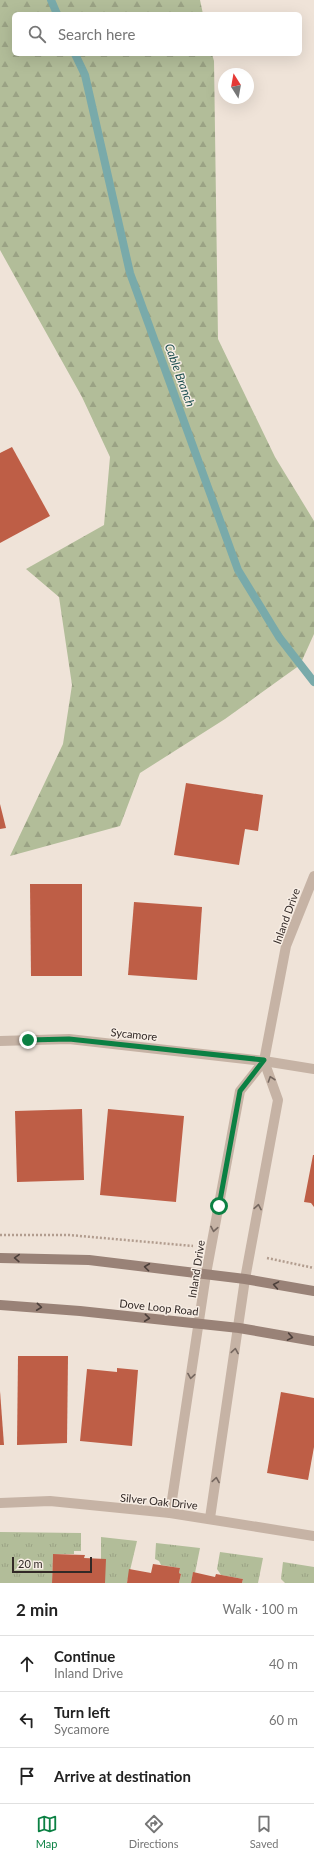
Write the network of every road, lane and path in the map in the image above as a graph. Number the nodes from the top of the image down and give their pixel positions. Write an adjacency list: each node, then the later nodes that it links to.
1 (314, 876): 3 (street, Inland Drive)
2 (0, 1041): 3 (street, Sycamore)
3 (264, 1060): 4 (street, Sycamore); 6 (street, Inland Drive, one-way to 6); 7 (street, one-way to 3)
4 (314, 1069)
5 (0, 1235): 6 (path)
6 (211, 1248): 10 (street, Inland Drive)
7 (250, 1254): 9 (path); 11 (street)
8 (0, 1258): 10 (main road, one-way to 8)
9 (314, 1268)
10 (206, 1274): 11 (main road); 14 (street, Inland Drive)
11 (245, 1279): 12 (main road, one-way to 11); 15 (street)
12 (314, 1291)
13 (0, 1304): 14 (main road, Dove Loop Road, one-way to 14)
14 (199, 1324): 15 (main road, Dove Loop Road); 18 (street, Inland Drive, one-way to 18)
15 (239, 1328): 16 (main road, Dove Loop Road, one-way to 16); 19 (street, one-way to 15)
16 (314, 1341)
17 (0, 1503): 18 (street, Silver Oak Drive)
18 (170, 1513): 19 (street, Silver Oak Drive)
19 (210, 1518): 20 (street, Silver Oak Drive)
20 (314, 1536)

